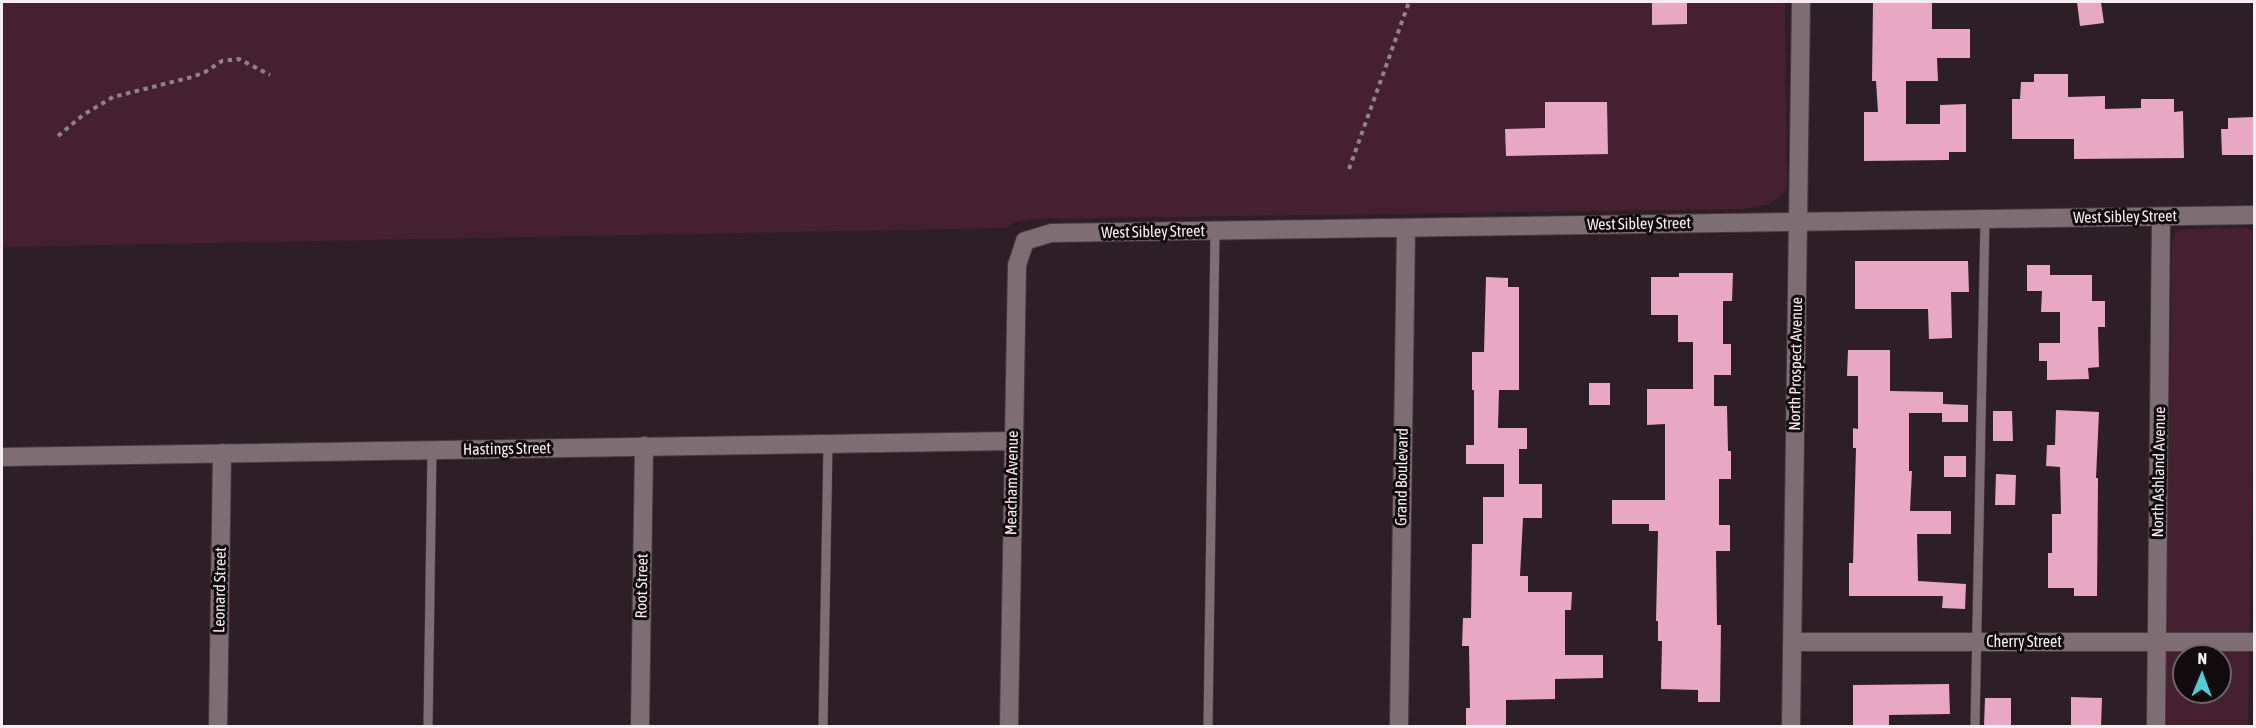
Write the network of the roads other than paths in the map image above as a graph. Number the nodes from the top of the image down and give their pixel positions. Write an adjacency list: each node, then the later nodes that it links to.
1 (1801, 2): 5 (street, North Prospect Avenue)
2 (2254, 215): 3 (street, West Sibley Street)
3 (2161, 217): 4 (street, West Sibley Street); 17 (street, North Ashland Avenue)
4 (1985, 219): 5 (street, West Sibley Street); 16 (lane)
5 (1797, 221): 6 (street, West Sibley Street); 15 (street, North Prospect Avenue)
6 (1406, 228): 7 (street, West Sibley Street); 25 (street, Grand Boulevard)
7 (1215, 231): 8 (street, West Sibley Street); 24 (lane)
8 (1025, 241): 9 (street, Meacham Avenue)
9 (1012, 441): 10 (street, Hastings Street); 23 (street, Meacham Avenue)
10 (828, 444): 11 (street, Hastings Street); 22 (lane)
11 (644, 446): 12 (street, Hastings Street); 21 (street, Root Street)
12 (432, 450): 13 (street, Hastings Street); 20 (lane)
13 (222, 453): 14 (street, Hastings Street); 19 (street, Leonard Street)
14 (2, 457)
15 (1793, 642): 16 (street, Cherry Street); 26 (street, North Prospect Avenue)
16 (1976, 642): 17 (street, Cherry Street); 27 (lane)
17 (2157, 642): 18 (street, Cherry Street); 28 (street, North Ashland Avenue)
18 (2254, 642)
19 (218, 726)
20 (429, 726)
21 (640, 726)
22 (823, 726)
23 (1009, 726)
24 (1208, 726)
25 (1399, 726)
26 (1791, 726)
27 (1975, 726)
28 (2156, 726)

